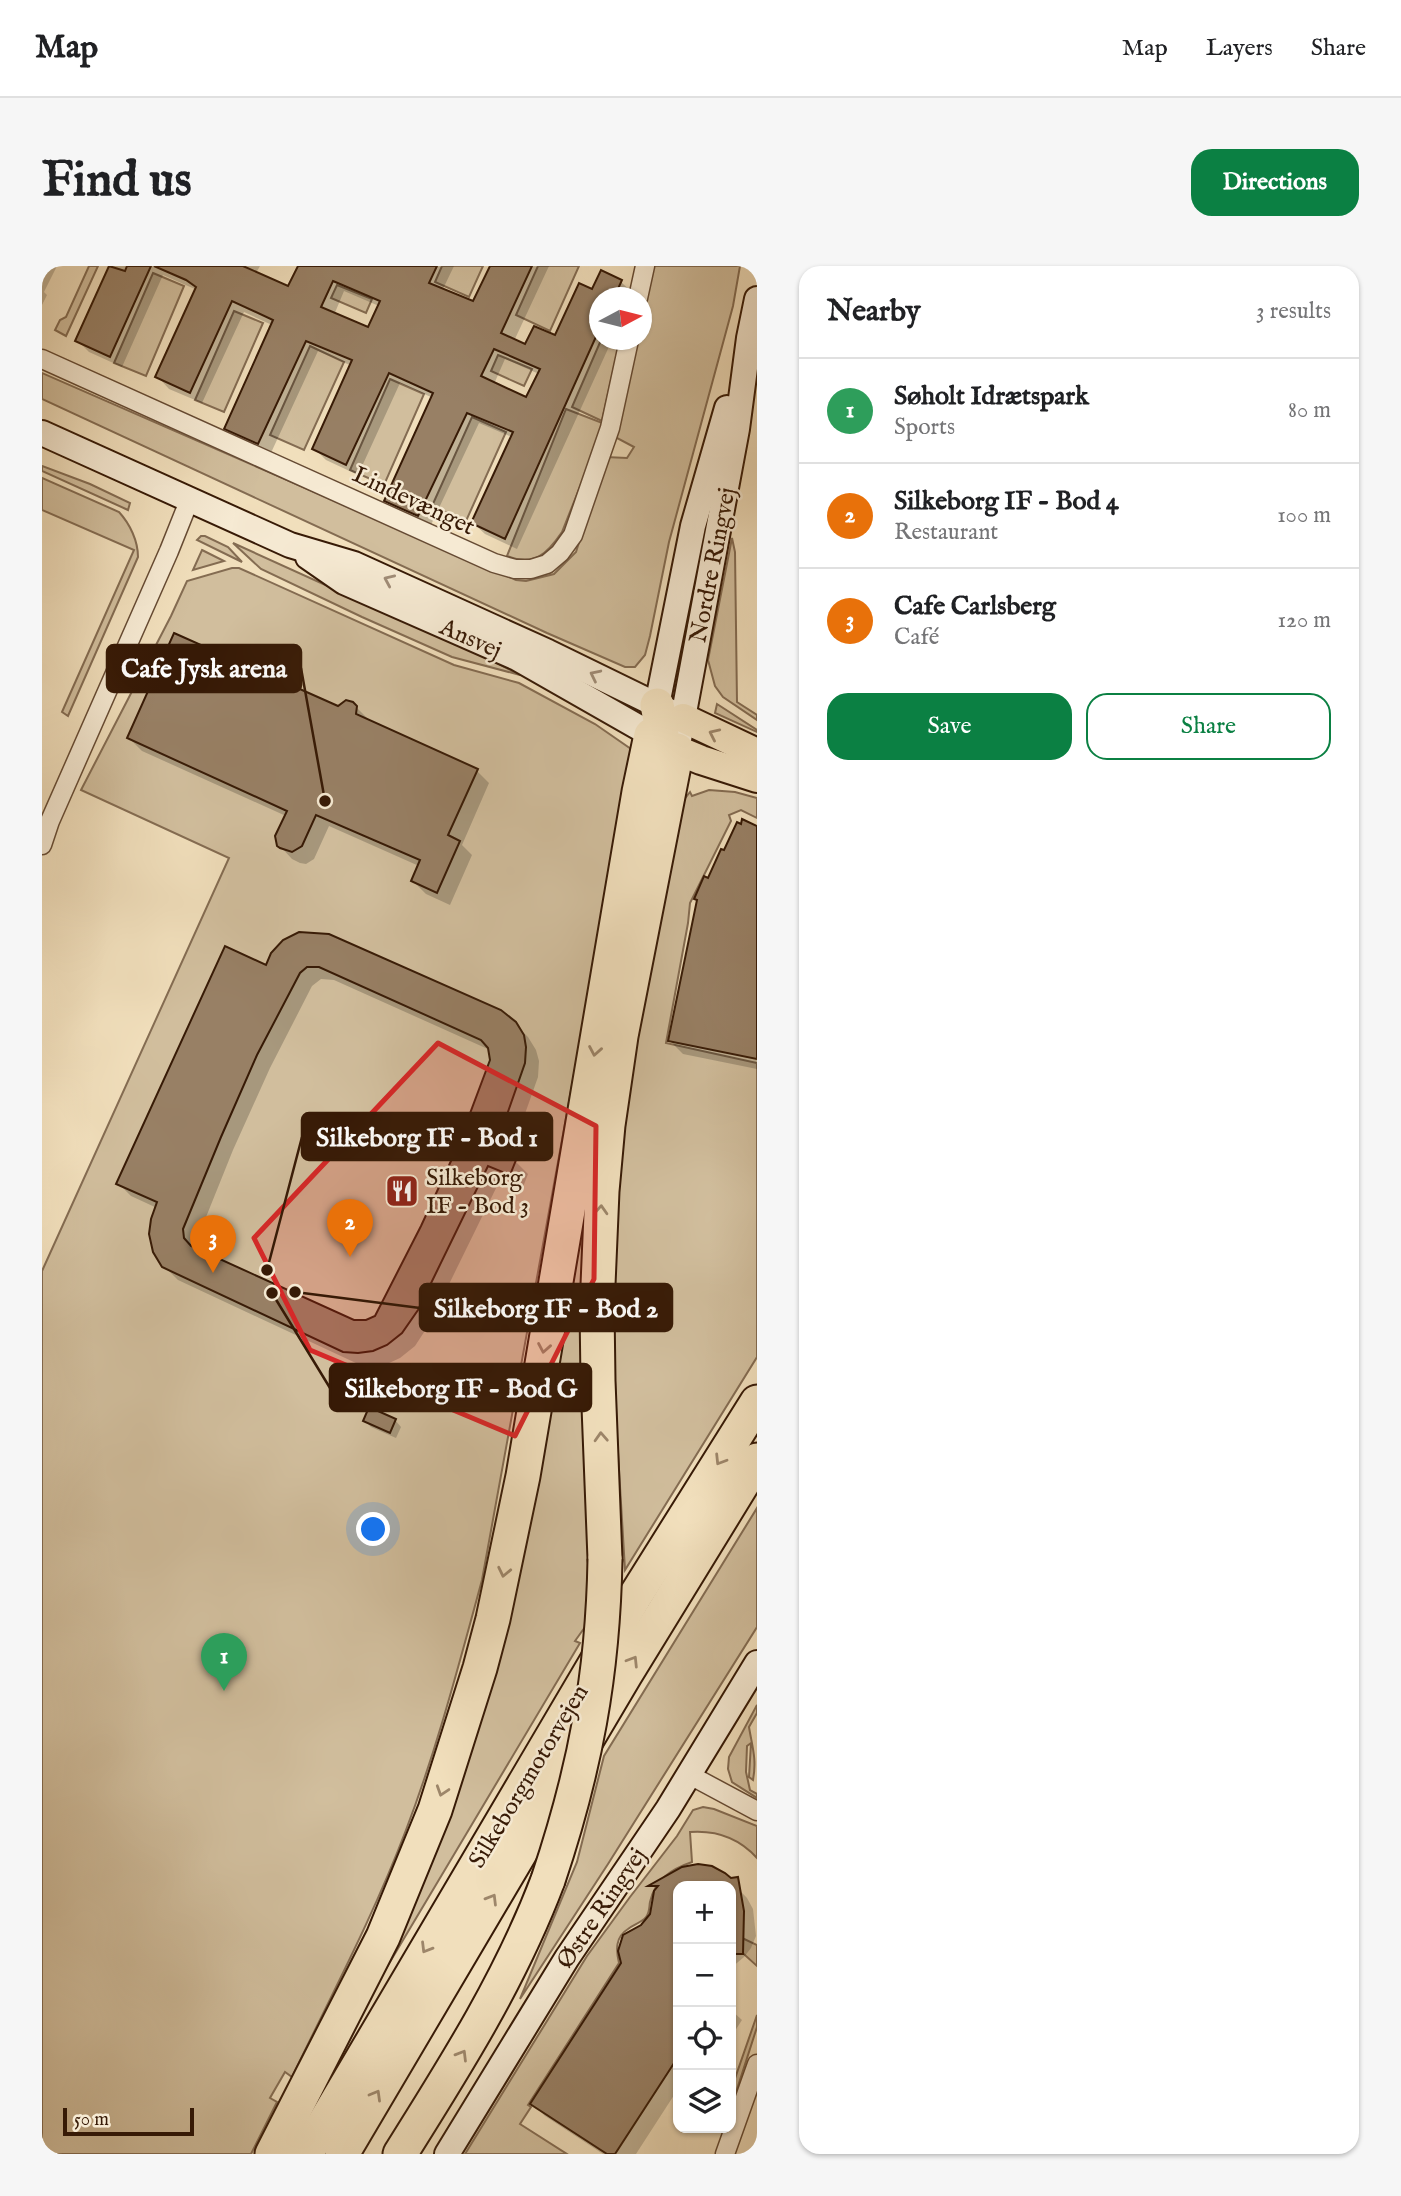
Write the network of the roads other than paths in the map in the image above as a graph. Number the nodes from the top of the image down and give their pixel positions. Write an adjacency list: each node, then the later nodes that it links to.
1 (645, 266): 2 (street)
2 (640, 287)
3 (757, 299): 4 (main road, Nordre Ringvej)
4 (749, 338): 9 (main road, Nordre Ringvej); 9 (main road, Nordre Ringvej)
5 (627, 350): 6 (street, Lindevænget)
6 (42, 359)
7 (42, 433): 8 (main road, Ansvej)
8 (189, 500): 9 (main road, Ansvej); 12 (street)
9 (667, 727): 10 (main road, one-way to 9); 11 (main road); 19 (highway, one-way to 19); 22 (highway, one-way to 9, bridge)
10 (757, 753)
11 (757, 778)
12 (42, 845)
13 (757, 1402): 20 (highway, Silkeborgmotorvejen, one-way to 20)
14 (757, 1460): 21 (highway, Silkeborgmotorvejen, one-way to 14)
15 (757, 1663): 16 (main road, Østre Ringvej)
16 (688, 1774): 17 (street); 23 (main road, Østre Ringvej)
17 (757, 1811)
18 (757, 2064): 24 (street)
19 (272, 2154)
20 (306, 2154)
21 (342, 2154)
22 (400, 2154)
23 (447, 2154)
24 (725, 2154)

